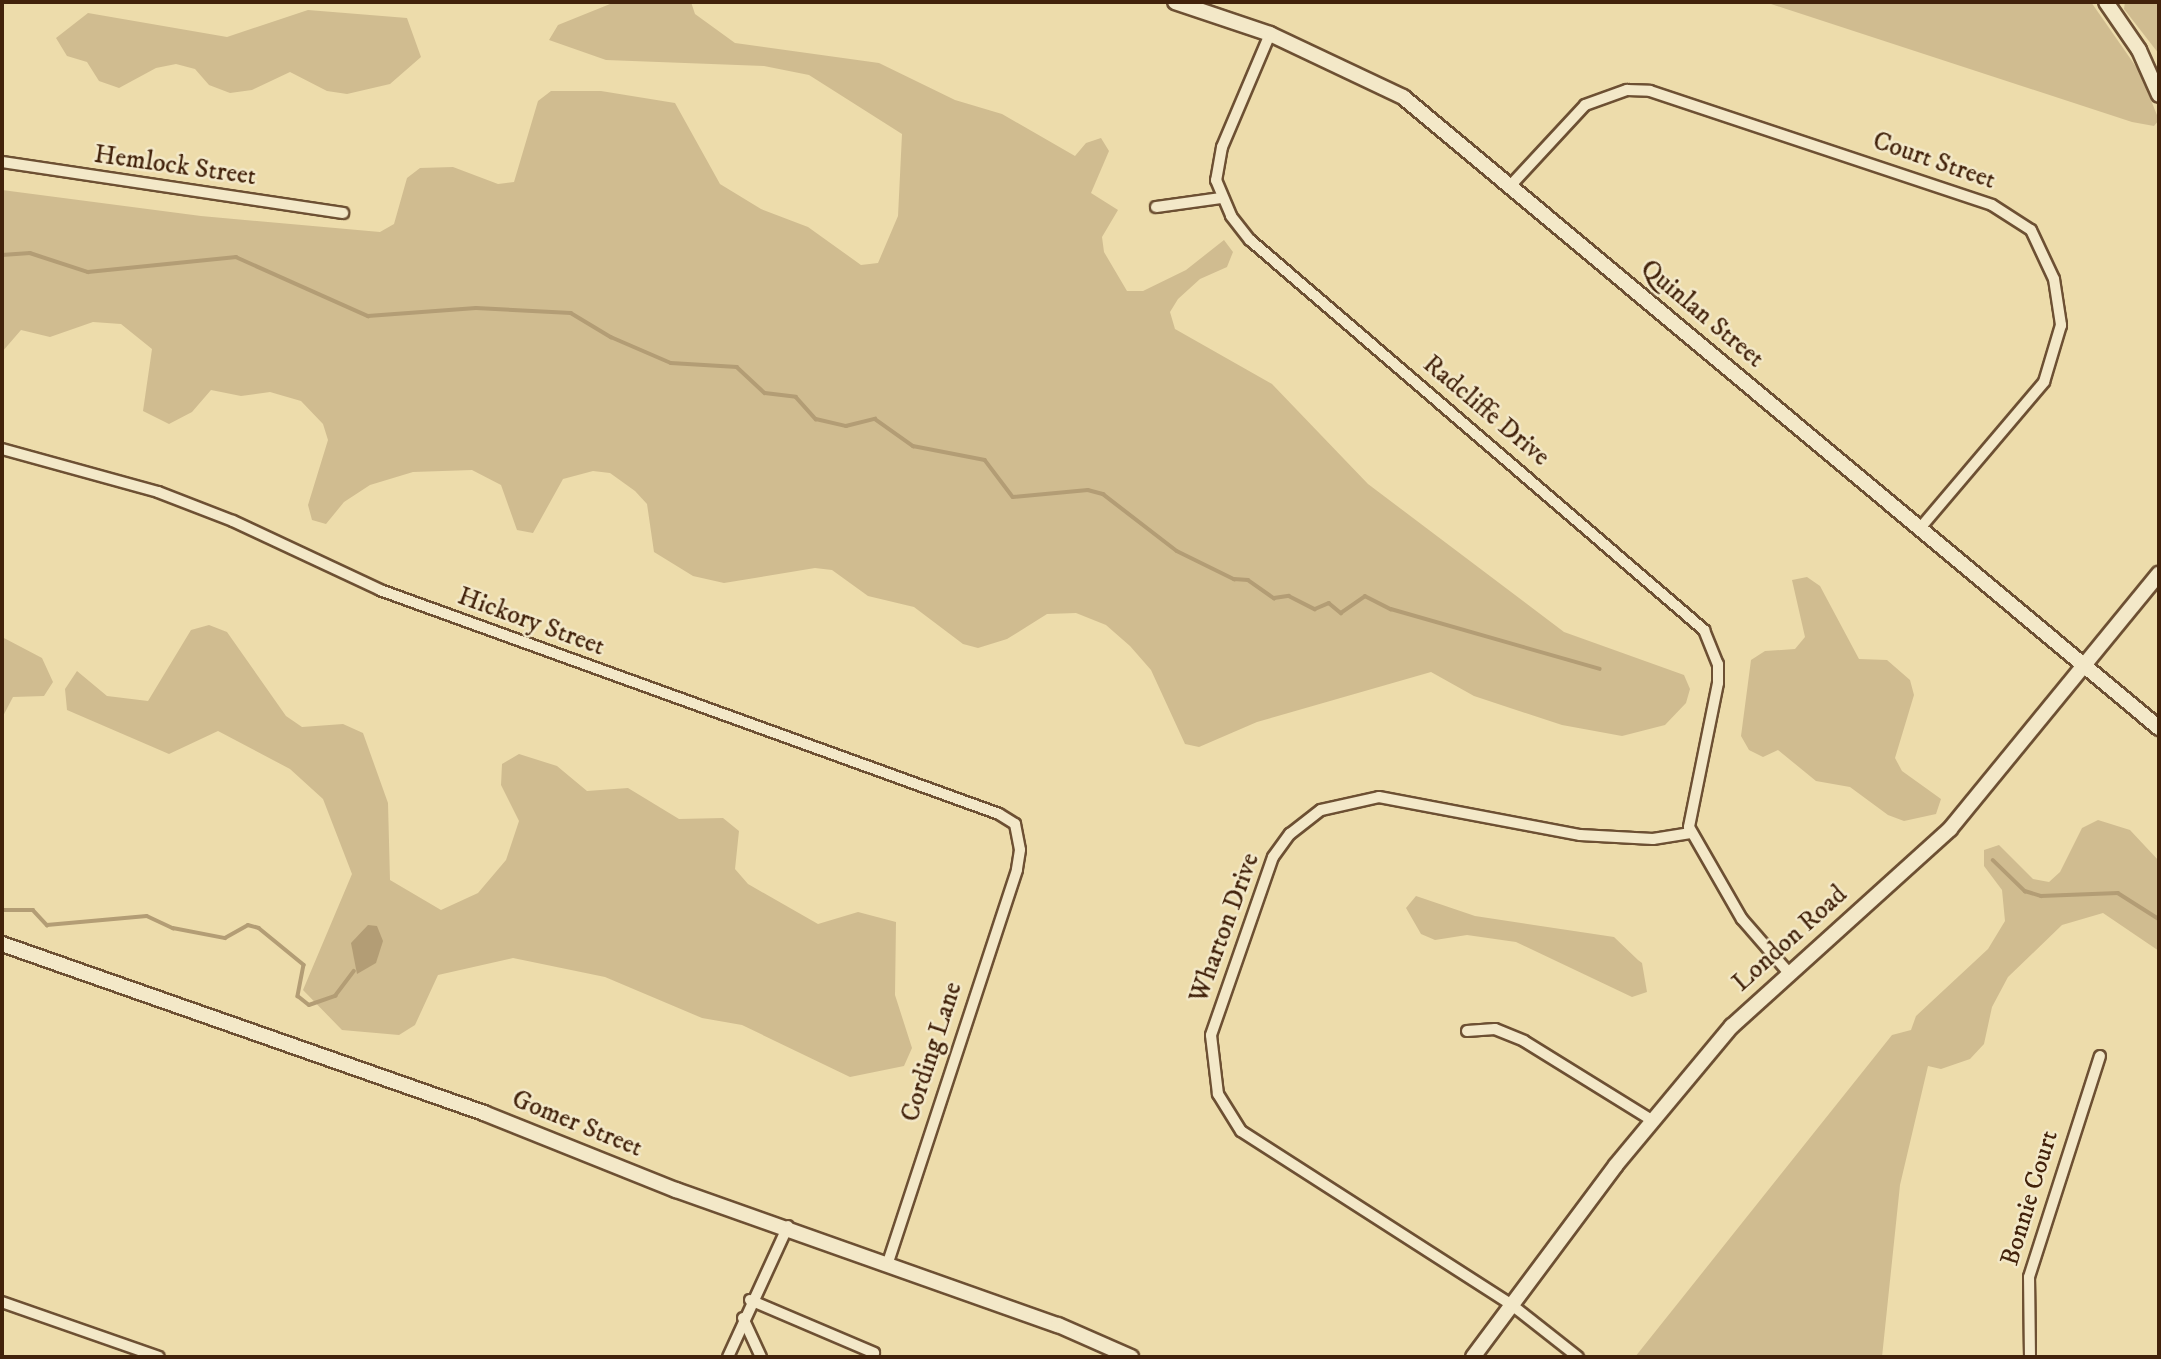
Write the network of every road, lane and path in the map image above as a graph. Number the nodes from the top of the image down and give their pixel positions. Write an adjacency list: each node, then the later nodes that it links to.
1 (1175, 2): 3 (street, Quinlan Street)
2 (2106, 2): 4 (street)
3 (1270, 34): 6 (street, Quinlan Street); 7 (street)
4 (2159, 94)
5 (2, 162): 9 (street, Hemlock Street)
6 (1511, 185): 11 (street, Quinlan Street); 11 (street, Court Street)
7 (1221, 198): 8 (street); 15 (street, Radcliffe Drive)
8 (1156, 207)
9 (343, 213)
10 (2, 449): 16 (street, Hickory Street)
11 (1920, 528): 13 (street, Quinlan Street)
12 (2159, 574): 13 (street, London Road)
13 (2086, 668): 14 (street, Quinlan Street); 18 (street, London Road)
14 (2159, 728)
15 (1691, 833): 18 (street); 26 (street, Wharton Drive)
16 (1019, 856): 23 (street, Cording Lane)
17 (2, 944): 22 (street, Gomer Street)
18 (1789, 974): 21 (street, London Road)
19 (1466, 1031): 21 (street)
20 (2100, 1056): 35 (street, Bonnie Court)
21 (1653, 1121): 26 (street, London Road)
22 (788, 1226): 23 (street, Gomer Street); 24 (street)
23 (888, 1263): 32 (street, Gomer Street)
24 (750, 1300): 27 (street); 28 (street)
25 (2, 1302): 29 (street)
26 (1512, 1305): 33 (street, London Road); 34 (street, Wharton Drive)
27 (743, 1318): 30 (street); 31 (street)
28 (874, 1353)
29 (159, 1357)
30 (727, 1357)
31 (761, 1357)
32 (1131, 1357)
33 (1473, 1357)
34 (1578, 1357)
35 (2030, 1357)

